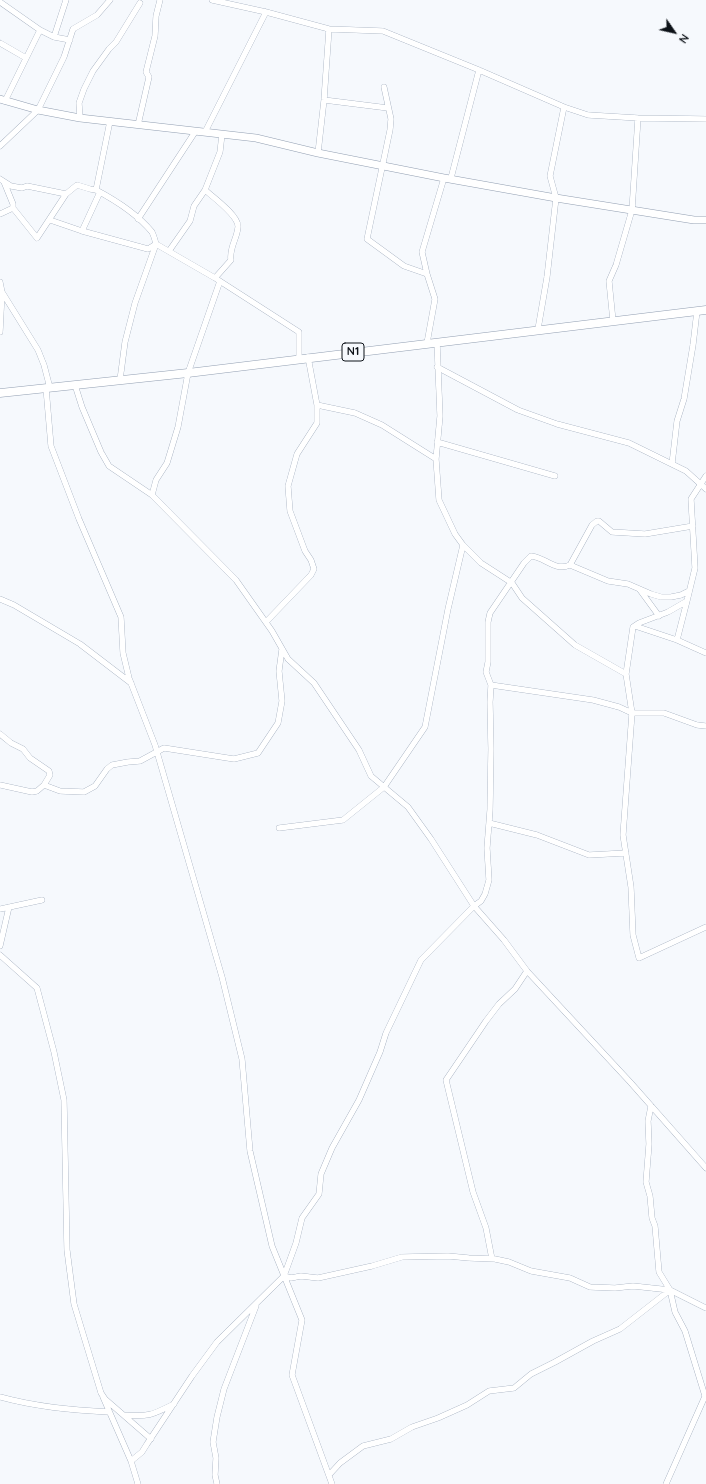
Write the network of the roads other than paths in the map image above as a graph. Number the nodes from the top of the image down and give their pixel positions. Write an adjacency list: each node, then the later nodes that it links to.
1 (66, 0): 10 (street)
2 (110, 0): 11 (street)
3 (160, 0): 25 (street)
4 (212, 0): 7 (street)
5 (0, 2): 9 (street)
6 (140, 3): 21 (street)
7 (266, 12): 8 (street); 27 (street)
8 (328, 29): 14 (street); 17 (street)
9 (40, 30): 10 (street); 13 (street)
10 (54, 37): 11 (street)
11 (70, 40): 20 (street)
12 (0, 42): 13 (street)
13 (26, 58): 16 (street)
14 (479, 70): 18 (street); 32 (street)
15 (384, 87): 19 (street)
16 (3, 100): 20 (street)
17 (324, 100): 19 (street); 30 (street)
18 (564, 107): 22 (street); 37 (street)
19 (388, 108): 31 (street)
20 (38, 110): 21 (street); 29 (street)
21 (80, 118): 24 (street)
22 (638, 118): 23 (street); 39 (street)
23 (706, 119)
24 (110, 121): 25 (street); 35 (street)
25 (138, 125): 26 (street)
26 (195, 132): 27 (street); 41 (street)
27 (205, 132): 28 (street)
28 (222, 134): 30 (street); 34 (street)
29 (0, 146)
30 (318, 153): 31 (street)
31 (383, 166): 32 (street); 47 (street)
32 (448, 178): 37 (street); 47 (street)
33 (2, 180): 36 (street); 38 (street)
34 (205, 190): 46 (street); 48 (street)
35 (98, 191): 36 (street); 41 (street); 44 (street)
36 (66, 194): 42 (street)
37 (556, 198): 39 (street); 54 (street)
38 (13, 208): 40 (street); 42 (street)
39 (632, 210): 43 (street); 53 (street)
40 (0, 214)
41 (138, 219): 45 (street)
42 (50, 220): 44 (street)
43 (706, 220)
44 (82, 231): 45 (street)
45 (156, 244): 46 (street); 62 (street)
46 (168, 251): 48 (street)
47 (427, 274): 57 (street)
48 (218, 279): 58 (street); 61 (street)
49 (0, 282): 50 (street)
50 (2, 292): 55 (street); 64 (street)
51 (706, 310): 52 (main road, N1)
52 (697, 311): 53 (main road, N1); 69 (street)
53 (613, 321): 54 (main road, N1)
54 (538, 329): 56 (main road, N1)
55 (0, 332)
56 (437, 342): 57 (main road, N1); 60 (street)
57 (427, 343): 59 (main road, N1)
58 (298, 358): 59 (main road, N1); 61 (main road, N1)
59 (308, 358): 66 (street)
60 (437, 368): 67 (street); 69 (street)
61 (188, 372): 62 (main road, N1); 74 (street)
62 (120, 380): 63 (main road, N1)
63 (75, 385): 64 (main road, N1); 74 (street)
64 (48, 388): 65 (main road, N1); 90 (street)
65 (0, 393)
66 (317, 404): 68 (street); 84 (street)
67 (437, 442): 68 (street); 70 (street)
68 (436, 459): 76 (street)
69 (672, 464): 72 (street)
70 (555, 476)
71 (706, 476): 72 (street)
72 (700, 484): 73 (street); 75 (street)
73 (706, 489)
74 (152, 495): 84 (street)
75 (693, 526): 77 (street); 80 (street)
76 (463, 546): 78 (street); 98 (street)
77 (570, 565): 78 (street); 79 (street)
78 (512, 583): 89 (street); 91 (street)
79 (638, 588): 80 (street); 83 (street)
80 (689, 591): 82 (street)
81 (0, 599): 90 (street)
82 (687, 601): 83 (street); 86 (street)
83 (659, 616): 85 (street)
84 (266, 622): 87 (street)
85 (635, 626): 86 (street); 89 (street)
86 (677, 640): 88 (street)
87 (282, 649): 95 (street); 98 (street)
88 (706, 653)
89 (626, 674): 92 (street)
90 (131, 683): 95 (street)
91 (491, 685): 92 (street); 99 (street)
92 (632, 713): 93 (street); 101 (street)
93 (706, 726)
94 (0, 734): 97 (street)
95 (156, 752): 97 (street); 113 (street)
96 (0, 784): 97 (street)
97 (44, 785)
98 (384, 787): 100 (street); 103 (street)
99 (489, 823): 101 (street); 103 (street)
100 (278, 828)
101 (626, 853): 106 (street)
102 (42, 900): 104 (street)
103 (474, 906): 109 (street); 113 (street)
104 (9, 907): 105 (street); 107 (street)
105 (0, 909)
106 (706, 927)
107 (0, 946)
108 (0, 955): 117 (street)
109 (527, 971): 110 (street); 112 (street)
110 (651, 1106): 111 (street); 114 (street)
111 (706, 1168)
112 (492, 1259): 113 (street); 114 (street)
113 (284, 1276): 115 (street); 125 (street)
114 (670, 1290): 116 (street); 118 (street); 125 (street)
115 (256, 1304): 120 (street); 127 (street)
116 (706, 1308)
117 (102, 1393): 121 (street); 122 (street)
118 (706, 1395): 129 (street)
119 (0, 1396): 121 (street)
120 (174, 1404): 122 (street); 123 (street)
121 (109, 1412): 124 (street)
122 (124, 1415): 123 (street)
123 (151, 1438): 124 (street)
124 (131, 1461): 126 (street)
125 (329, 1476): 128 (street)
126 (138, 1484)
127 (217, 1484)
128 (332, 1484)
129 (666, 1484)

